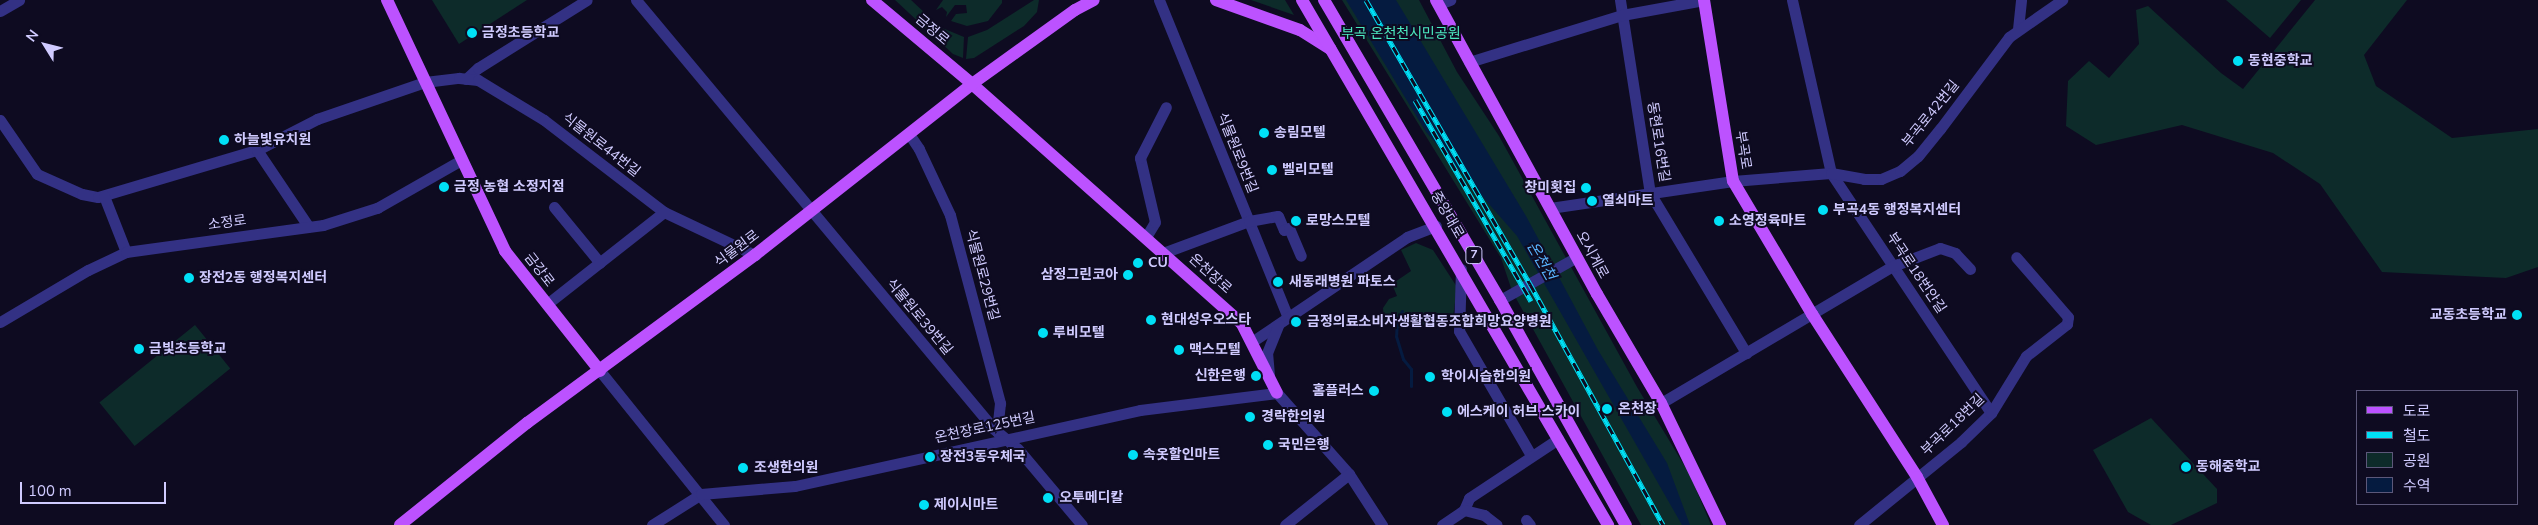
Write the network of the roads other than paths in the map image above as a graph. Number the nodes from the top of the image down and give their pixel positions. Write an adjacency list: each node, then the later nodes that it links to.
1 (19, 0): 19 (street)
2 (387, 0): 25 (main road, 금강로)
3 (587, 0): 24 (street)
4 (636, 0): 39 (street, 식물원로39번길)
5 (872, 0): 26 (main road, 금정로)
6 (1094, 0): 18 (main road, 식물원로)
7 (1103, 0): 18 (main road)
8 (1159, 0): 40 (street, 식물원로9번길)
9 (1216, 0): 22 (main road)
10 (1302, 0): 22 (main road, 중앙대로 / 7)
11 (1324, 0): 54 (main road, 중앙대로 / 7)
12 (1620, 0): 20 (street, 동현로16번길)
13 (1704, 0): 20 (street); 33 (main road, 부곡로)
14 (1792, 0): 32 (street, 부곡로18번안길)
15 (2021, 0): 21 (street)
16 (2062, 0): 21 (street, 부곡로42번길)
17 (1442, 1): 23 (main road, 오시게로)
18 (1075, 10): 26 (main road, 식물원로)
19 (0, 11)
20 (1622, 14): 23 (street); 34 (street, 동현로16번길)
21 (2018, 29): 32 (street, 부곡로42번길)
22 (1334, 51): 42 (main road, 중앙대로 / 7)
23 (1469, 62): 37 (main road, 오시게로)
24 (466, 79): 25 (street, 식물원로44번길); 38 (street, 식물원로44번길)
25 (425, 82): 30 (street, 식물원로44번길); 31 (main road, 금강로)
26 (972, 84): 29 (main road, 식물원로); 43 (main road, 온천장로)
27 (1166, 106): 43 (street)
28 (0, 120): 35 (street)
29 (909, 134): 39 (main road, 식물원로); 66 (street, 식물원로29번길)
30 (257, 150): 35 (street, 식물원로44번길); 41 (street)
31 (461, 160): 41 (street, 소정로); 55 (main road, 금강로)
32 (1831, 173): 33 (street, 부곡로42번길); 51 (street, 부곡로18번안길)
33 (1733, 181): 34 (street, 부곡로42번길); 56 (main road, 부곡로)
34 (1650, 193): 37 (street, 부곡로42번길); 60 (street, 동현로16번길)
35 (104, 196): 44 (street)
36 (554, 207): 50 (street)
37 (1550, 208): 48 (main road, 오시게로)
38 (664, 212): 46 (street, 식물원로44번길); 50 (street)
39 (811, 212): 46 (main road, 식물원로); 66 (street, 식물원로39번길)
40 (1249, 221): 45 (street); 47 (street); 57 (street, 식물원로9번길)
41 (308, 226): 44 (street, 소정로)
42 (1436, 226): 52 (main road, 중앙대로 / 7); 57 (street)
43 (1146, 237): 45 (main road, 온천장로)
44 (126, 252): 58 (street, 소정로)
45 (1163, 253): 59 (main road, 온천장로)
46 (755, 255): 61 (main road, 식물원로)
47 (1301, 256)
48 (1577, 257): 54 (street); 64 (main road, 오시게로)
49 (2016, 257): 65 (street, 부곡로18번길)
50 (600, 263): 55 (street)
51 (1893, 266): 53 (street); 56 (street); 65 (street, 부곡로18번안길)
52 (1460, 269): 67 (main road, 중앙대로 / 7); 68 (street)
53 (1970, 269)
54 (1500, 300): 82 (main road, 중앙대로 / 7)
55 (547, 304): 61 (main road, 금강로)
56 (1812, 314): 60 (street); 70 (main road, 부곡로)
57 (1283, 321): 59 (street); 62 (street)
58 (0, 322)
59 (1253, 341): 62 (main road, 온천장로)
60 (1746, 353): 64 (street)
61 (600, 371): 71 (street, 금강로); 74 (main road, 식물원로)
62 (1270, 377): 63 (main road, 온천장로)
63 (1277, 393): 66 (street, 온천장로125번길); 69 (street, 온천장로)
64 (1661, 403): 83 (main road, 오시게로)
65 (1991, 413): 70 (street, 부곡로18번길)
66 (1001, 436): 71 (street, 온천장로125번길); 77 (street, 식물원로39번길)
67 (1558, 439): 68 (street); 73 (main road, 중앙대로 / 7)
68 (1531, 455): 72 (street)
69 (1349, 474): 78 (street); 79 (street, 온천장로)
70 (1917, 476): 84 (street, 부곡로18번길); 85 (main road, 부곡로)
71 (701, 494): 75 (street); 76 (street, 금강로)
72 (1464, 510): 80 (street); 81 (street)
73 (1606, 523)
74 (400, 525)
75 (652, 525)
76 (724, 525)
77 (1082, 525)
78 (1285, 525)
79 (1382, 525)
80 (1442, 525)
81 (1497, 525)
82 (1626, 525)
83 (1720, 525)
84 (1859, 525)
85 (1943, 525)

